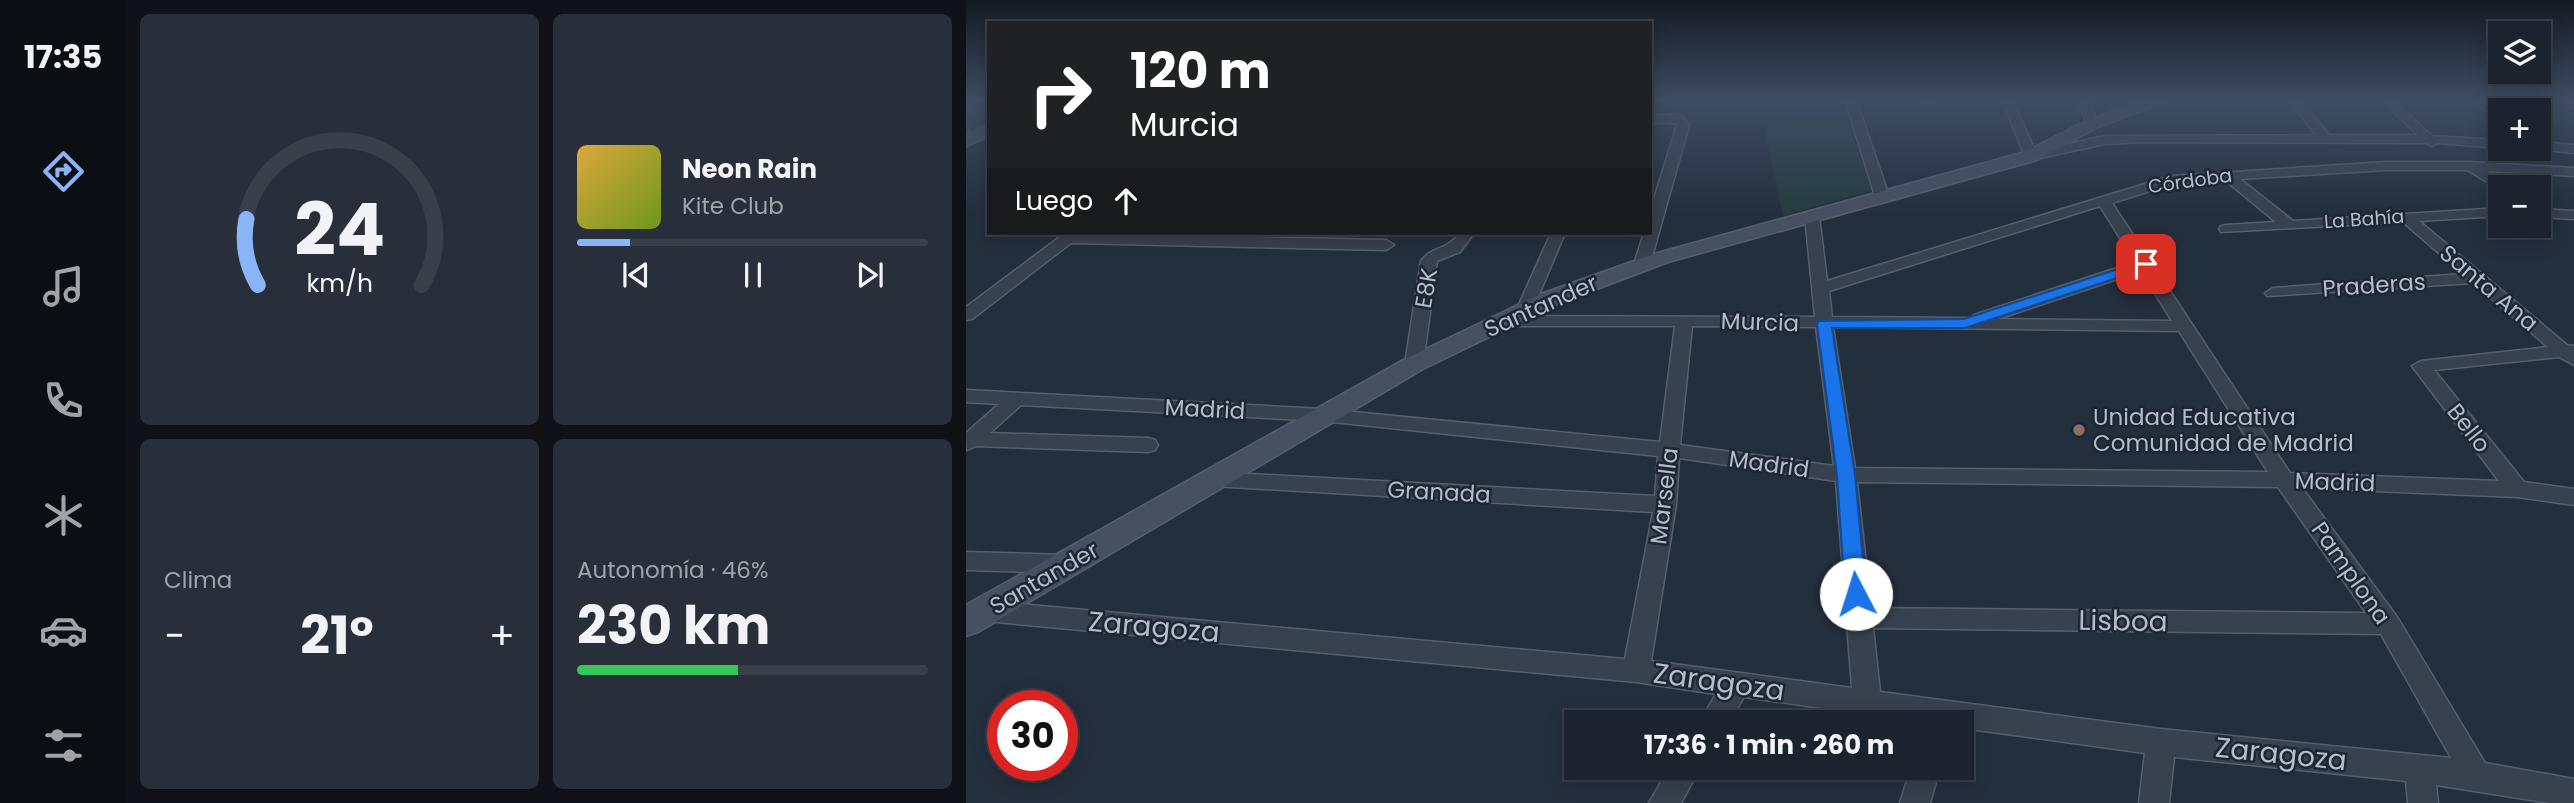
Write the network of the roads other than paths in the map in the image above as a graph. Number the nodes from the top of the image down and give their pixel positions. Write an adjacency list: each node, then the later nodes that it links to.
1 (1679, 137): 24 (street)
2 (1862, 137): 15 (street)
3 (2023, 137): 10 (street)
4 (2067, 137): 10 (street, Santander)
5 (2326, 139): 6 (street); 10 (street)
6 (2428, 139): 7 (street); 11 (street)
7 (2488, 143)
8 (2551, 147): 9 (street)
9 (2574, 149)
10 (2035, 155): 15 (street, Santander)
11 (2469, 166): 12 (street, Córdoba); 13 (street, Córdoba); 14 (street)
12 (2574, 173)
13 (2226, 175): 16 (street, Córdoba); 22 (street)
14 (2488, 177)
15 (1882, 196): 20 (street, Santander)
16 (2103, 201): 31 (street, Pamplona); 33 (street, Córdoba)
17 (2551, 212): 19 (street)
18 (2488, 213): 21 (street, La Bahía)
19 (2574, 215)
20 (1812, 216): 30 (street, Santander); 33 (street)
21 (2404, 216): 22 (street, La Bahía); 32 (street, Santa Ana)
22 (2288, 224): 23 (street, La Bahía)
23 (2227, 229)
24 (1652, 230)
25 (1071, 235): 29 (street); 35 (street)
26 (1466, 235): 42 (street, E8K)
27 (1557, 235): 36 (street)
28 (1651, 235): 30 (street)
29 (1386, 245)
30 (1642, 264): 36 (street, Santander)
31 (2146, 264): 39 (street); 40 (street, Pamplona)
32 (2476, 278): 34 (street, Praderas); 41 (street, Santa Ana)
33 (1822, 288): 38 (street)
34 (2273, 293)
35 (966, 315)
36 (1515, 316): 37 (street, Murcia); 42 (street, Santander)
37 (1684, 320): 38 (street, Murcia); 48 (street, Marsella)
38 (1824, 324): 39 (street, Murcia); 49 (street)
39 (1965, 324): 40 (street, Murcia)
40 (2182, 326): 51 (street, Pamplona)
41 (2572, 350): 52 (street, Bello)
42 (1414, 365): 45 (street, Santander)
43 (966, 396): 44 (street, Madrid)
44 (1017, 398): 45 (street, Madrid); 46 (street)
45 (1323, 415): 48 (street, Madrid); 50 (street, Santander)
46 (969, 441): 47 (street)
47 (1148, 445)
48 (1669, 450): 49 (street, Madrid); 54 (street, Marsella)
49 (1846, 475): 51 (street, Madrid); 58 (street)
50 (1213, 479): 54 (street, Granada); 56 (street, Santander)
51 (2284, 480): 52 (street, Madrid); 59 (street, Pamplona)
52 (2516, 489): 53 (street, Madrid)
53 (2574, 497)
54 (1665, 505): 60 (street, Marsella)
55 (966, 561): 56 (street)
56 (1067, 565): 57 (street, Santander)
57 (976, 617): 60 (street, Zaragoza)
58 (1857, 618): 59 (street, Lisboa); 62 (street)
59 (2388, 624): 68 (street, Pamplona)
60 (1636, 671): 61 (street, Zaragoza)
61 (1735, 686): 62 (street, Zaragoza); 63 (street)
62 (1867, 700): 64 (street, Zaragoza)
63 (1721, 710)
64 (1912, 710)
65 (1974, 721): 66 (street, Zaragoza)
66 (2161, 742): 67 (street, Zaragoza); 74 (street)
67 (2419, 768): 68 (street, Zaragoza); 75 (street)
68 (2476, 775): 71 (street, Zaragoza)
69 (1678, 780): 72 (street)
70 (1922, 780): 73 (street)
71 (2574, 793)
72 (1664, 803)
73 (1915, 803)
74 (2154, 803)
75 (2423, 803)

